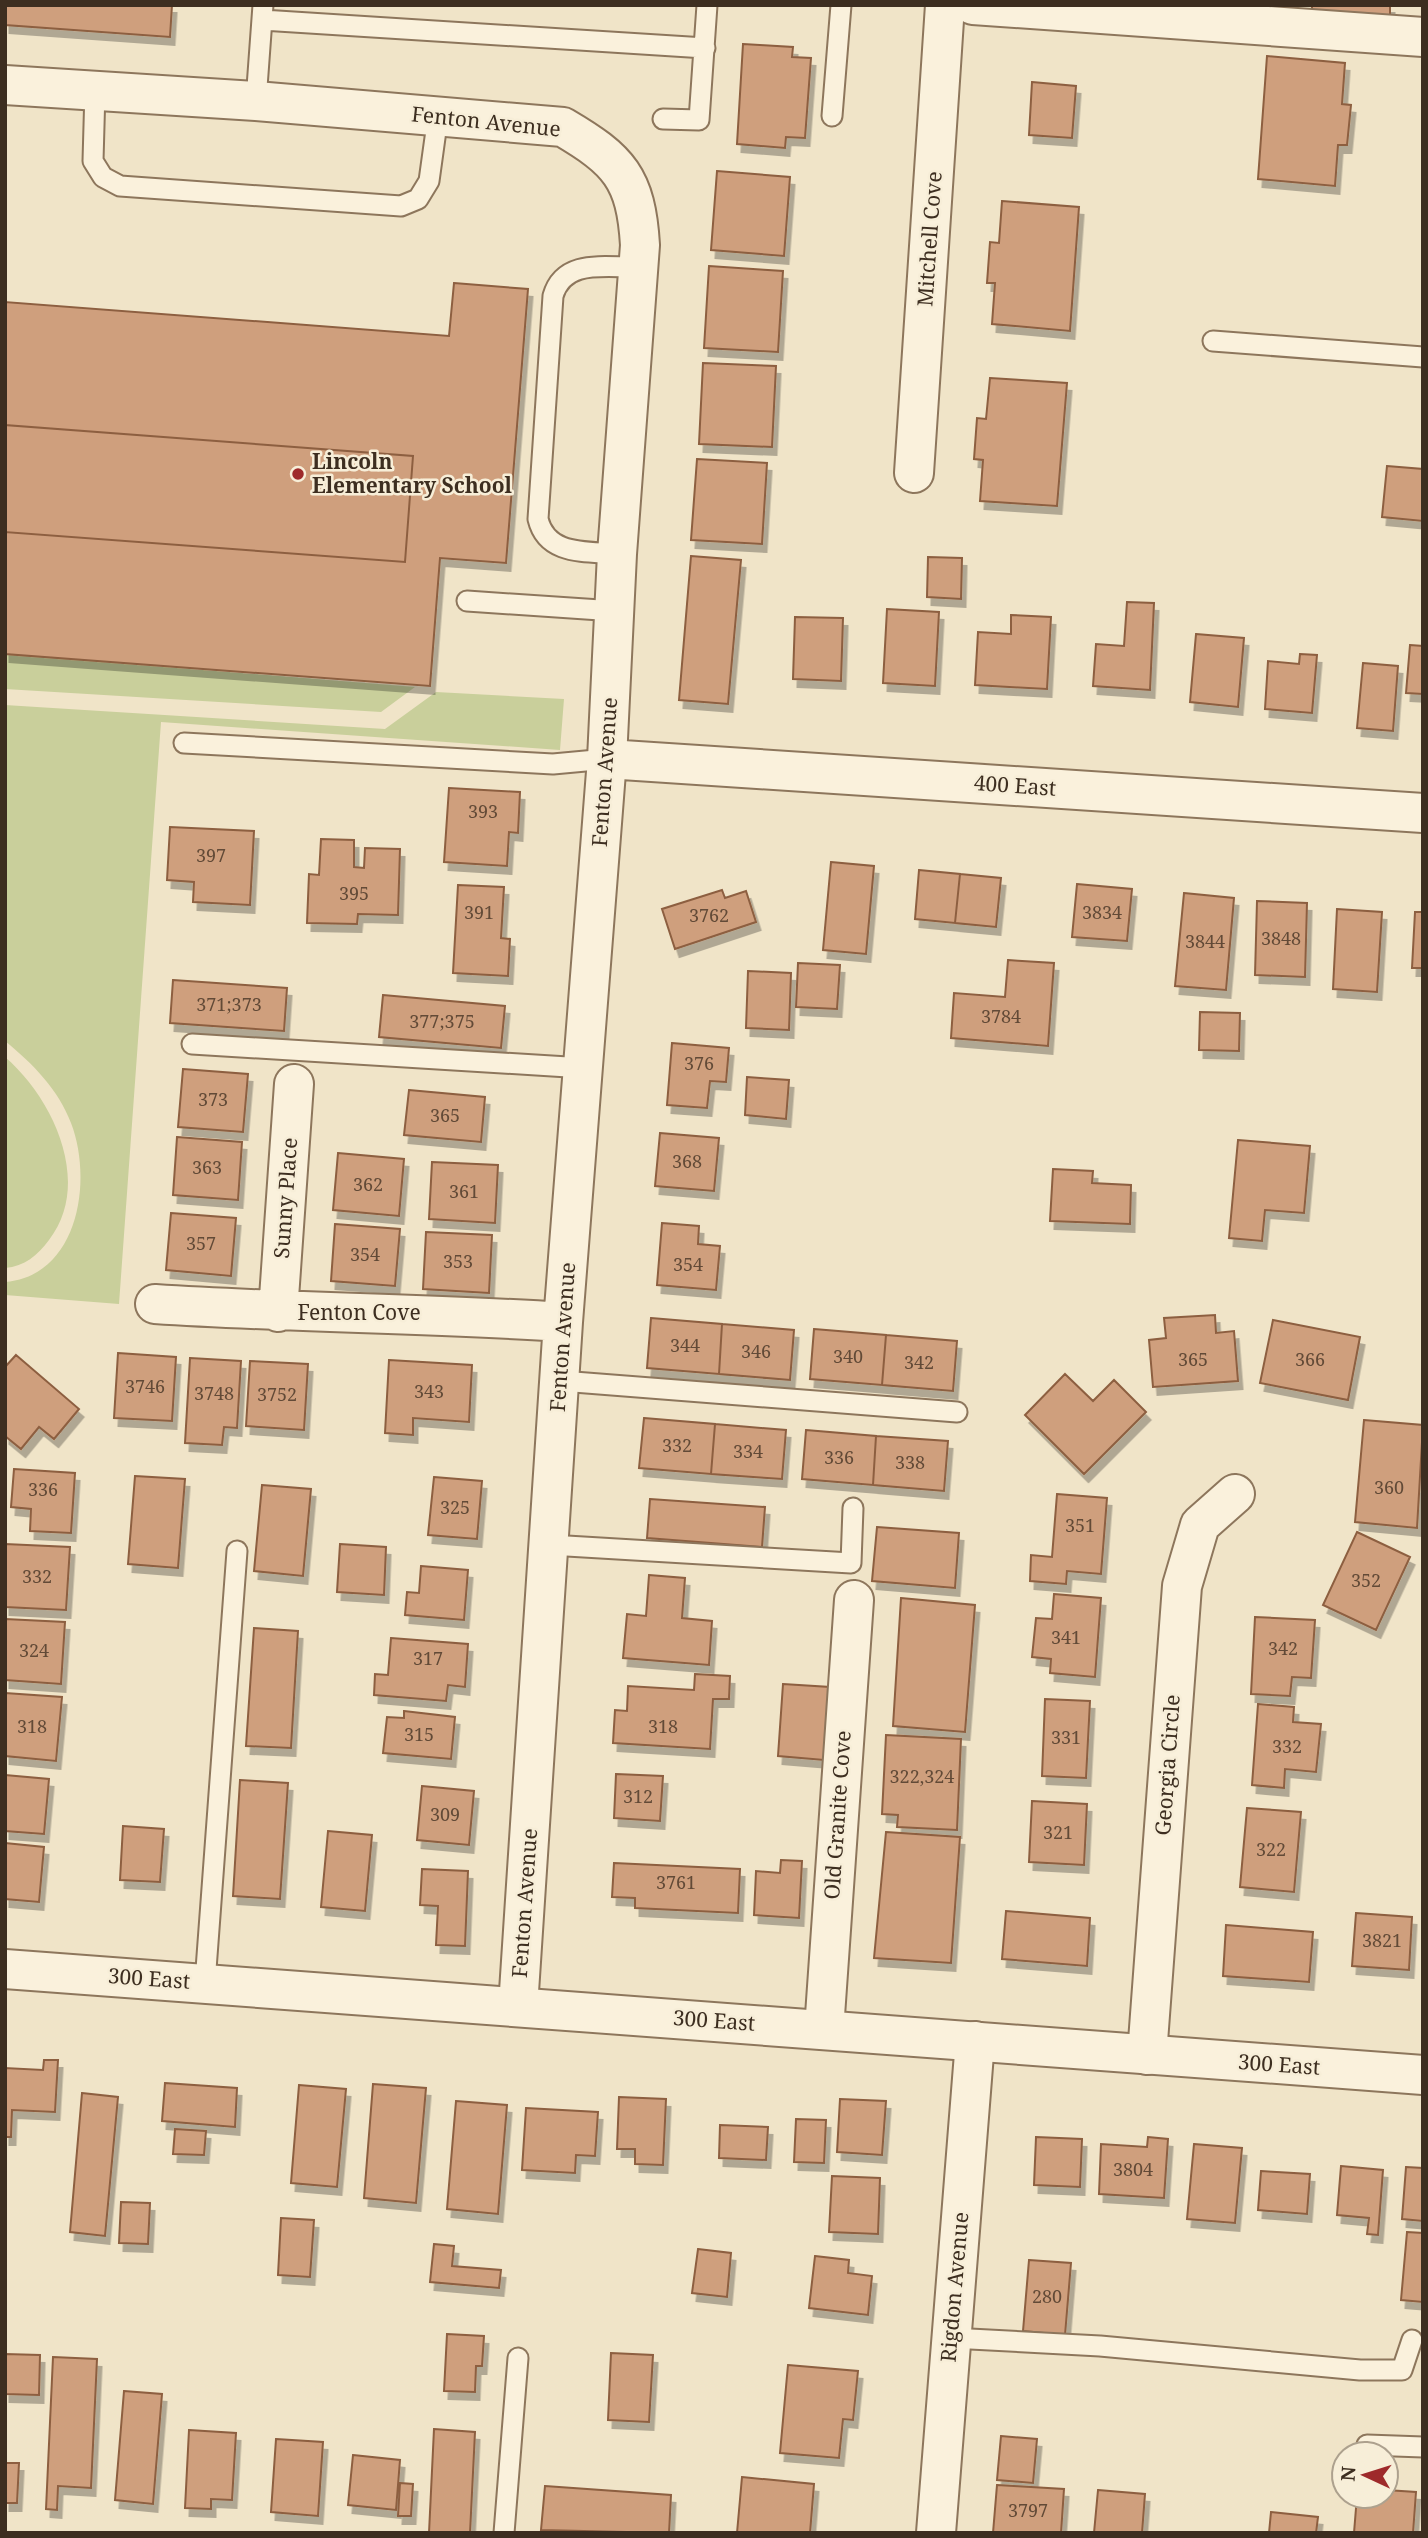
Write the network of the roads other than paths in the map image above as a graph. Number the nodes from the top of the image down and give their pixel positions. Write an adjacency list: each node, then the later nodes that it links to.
1 (707, 5): 7 (lane)
2 (841, 5): 12 (lane)
3 (945, 5): 17 (street, Mitchell Cove)
4 (974, 5): 6 (street)
5 (263, 13): 7 (lane); 10 (lane)
6 (1423, 37)
7 (705, 48): 13 (lane)
8 (5, 85): 9 (street, Fenton Avenue)
9 (95, 90): 10 (street, Fenton Avenue); 11 (lane)
10 (257, 101): 11 (street, Fenton Avenue)
11 (438, 116): 14 (street, Fenton Avenue)
12 (832, 116)
13 (663, 119)
14 (638, 267): 18 (street, Fenton Avenue); 18 (lane)
15 (1213, 341): 16 (lane)
16 (1423, 357)
17 (914, 473)
18 (617, 554): 20 (street, Fenton Avenue)
19 (467, 601): 20 (lane)
20 (615, 611): 22 (street, Fenton Avenue)
21 (184, 743): 22 (lane)
22 (607, 759): 23 (street, 400 East); 25 (street, Fenton Avenue)
23 (1423, 813)
24 (192, 1044): 25 (lane)
25 (584, 1069): 29 (street, Fenton Avenue)
26 (294, 1084): 28 (street, Sunny Place)
27 (155, 1304): 28 (street, Fenton Cove)
28 (278, 1312): 29 (street, Fenton Cove)
29 (563, 1322): 30 (street, Fenton Avenue)
30 (561, 1381): 31 (lane); 34 (street, Fenton Avenue)
31 (957, 1412)
32 (1235, 1494): 42 (street, Georgia Circle)
33 (853, 1508): 34 (lane)
34 (550, 1545): 39 (street, Fenton Avenue)
35 (237, 1551): 38 (lane)
36 (854, 1600): 40 (street, Old Granite Cove)
37 (5, 1969): 38 (street, 300 East)
38 (205, 1983): 39 (street, 300 East)
39 (517, 2007): 40 (street, 300 East)
40 (824, 2030): 41 (street, 300 East)
41 (975, 2041): 42 (street, 300 East); 44 (street, Rigdon Avenue)
42 (1147, 2055): 43 (street, 300 East)
43 (1423, 2075)
44 (951, 2338): 45 (lane); 50 (street, Rigdon Avenue)
45 (1412, 2340)
46 (518, 2358): 49 (lane)
47 (1400, 2446): 48 (lane)
48 (1423, 2447)
49 (504, 2533)
50 (936, 2533)

